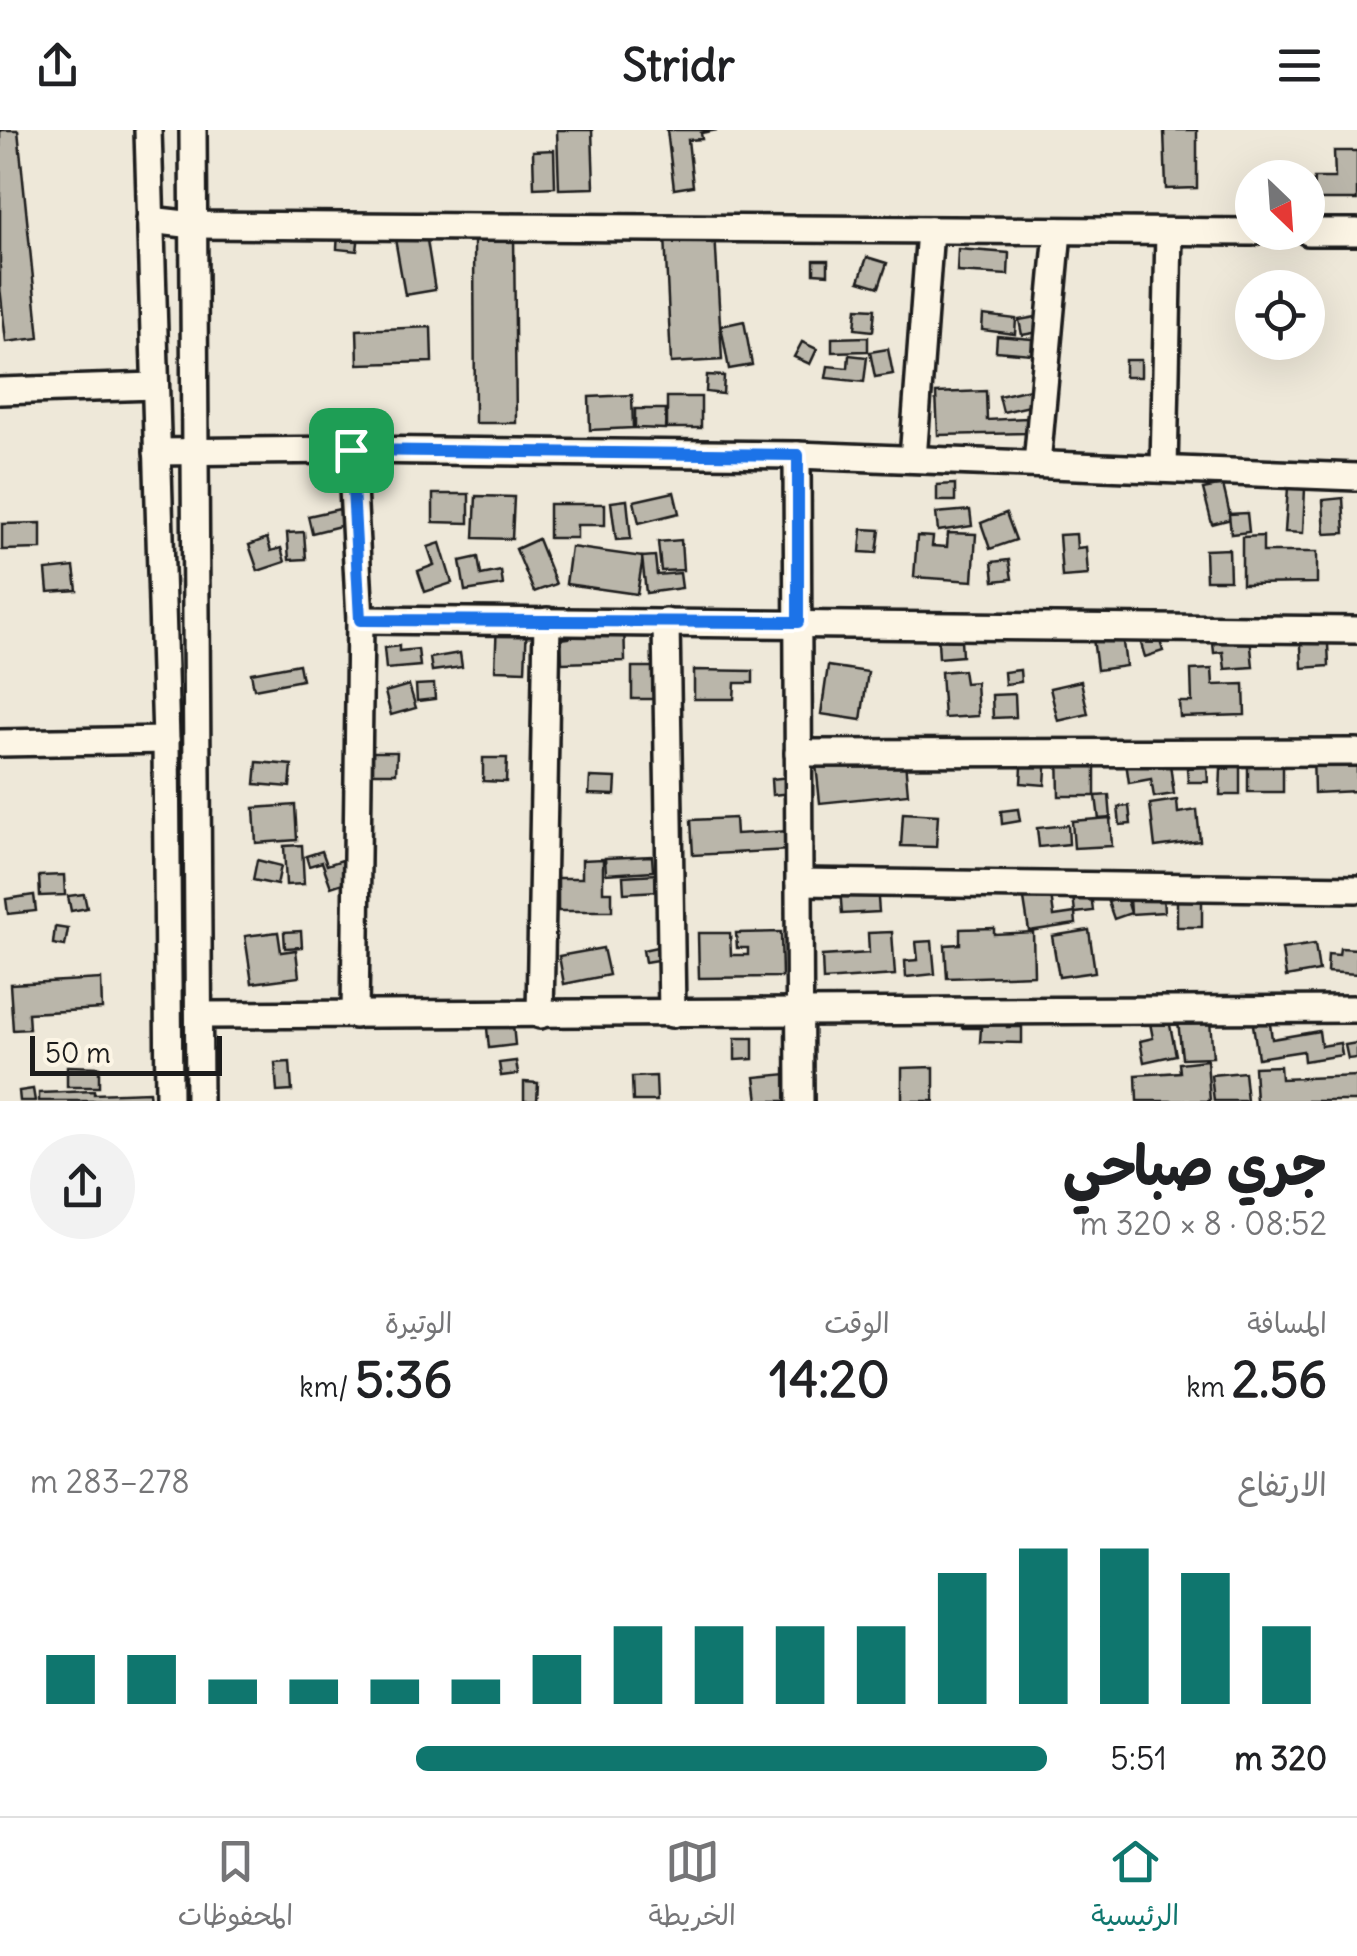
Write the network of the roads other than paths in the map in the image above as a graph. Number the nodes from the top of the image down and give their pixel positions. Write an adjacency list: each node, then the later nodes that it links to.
1 (148, 130): 3 (street)
2 (193, 130): 4 (street)
3 (150, 220): 4 (street); 11 (street)
4 (194, 224): 5 (street); 15 (street)
5 (930, 230): 6 (street); 17 (street)
6 (1058, 231): 7 (street); 18 (street)
7 (1169, 232): 8 (street); 19 (street)
8 (1235, 232)
9 (1325, 232): 10 (street)
10 (1357, 232)
11 (155, 386): 12 (street); 14 (street)
12 (0, 391)
13 (351, 450): 15 (street); 16 (street); 21 (street)
14 (157, 452): 15 (street); 26 (street)
15 (196, 452): 37 (street)
16 (798, 455): 17 (street); 24 (street)
17 (914, 459): 18 (street)
18 (1037, 464): 19 (street)
19 (1164, 469): 20 (street)
20 (1357, 476)
21 (360, 620): 22 (street); 35 (street)
22 (548, 621): 23 (street); 36 (street)
23 (666, 622): 24 (street); 33 (street)
24 (798, 622): 25 (street); 29 (street)
25 (1357, 630)
26 (166, 740): 27 (street); 38 (street)
27 (0, 743)
28 (1357, 752): 29 (street)
29 (798, 753): 30 (street)
30 (799, 882): 31 (street); 34 (street)
31 (1357, 889)
32 (1357, 1009): 34 (street)
33 (672, 1014): 34 (street); 36 (street)
34 (799, 1014): 40 (street)
35 (355, 1015): 36 (street); 37 (street)
36 (540, 1015)
37 (200, 1016): 39 (street)
38 (169, 1101)
39 (199, 1101)
40 (800, 1101)

